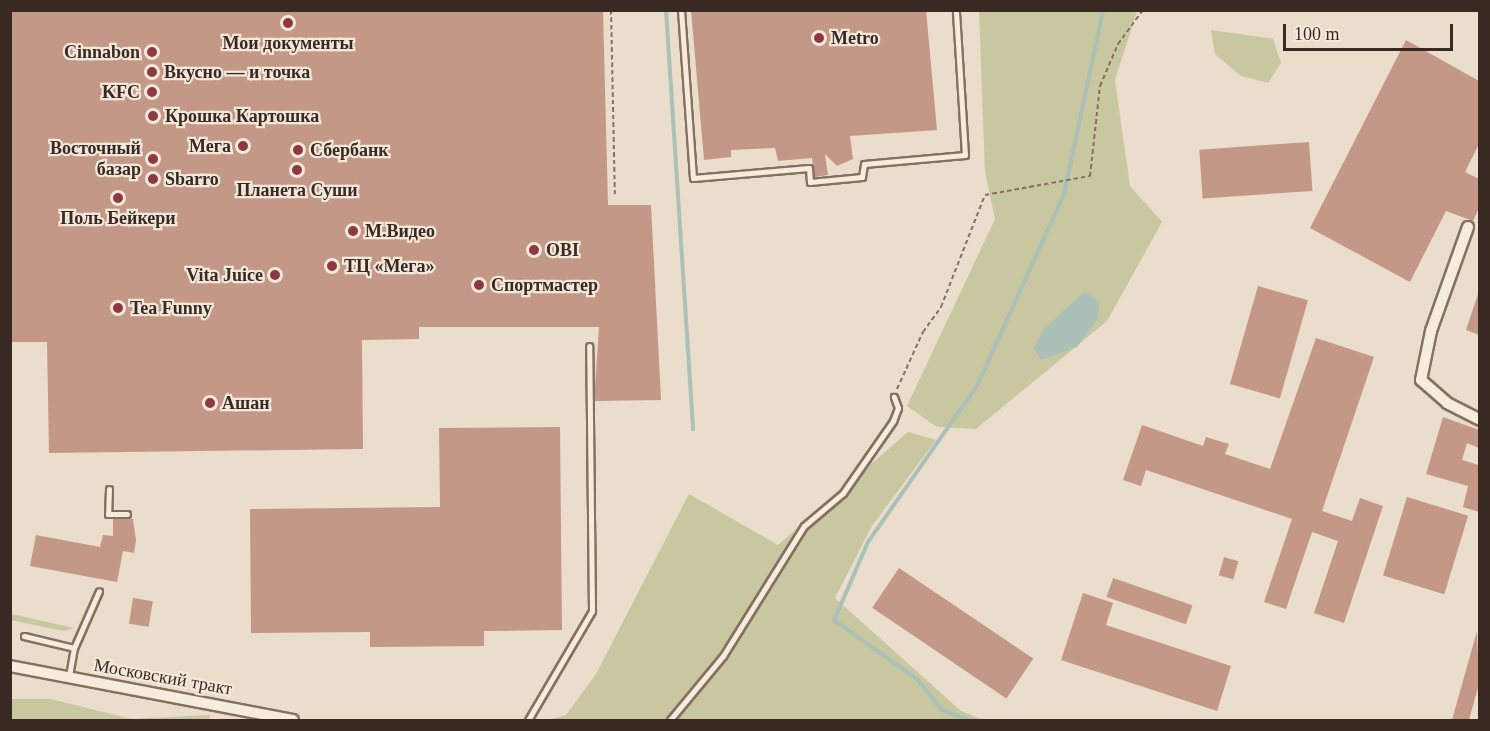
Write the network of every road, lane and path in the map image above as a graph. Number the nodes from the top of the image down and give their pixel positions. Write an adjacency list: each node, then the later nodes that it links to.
1 (611, 10): 5 (path)
2 (681, 10): 3 (lane)
3 (957, 10)
4 (1143, 10): 8 (path)
5 (615, 197)
6 (1467, 227): 9 (street)
7 (589, 346): 18 (lane)
8 (894, 397): 19 (lane)
9 (1479, 420)
10 (109, 489): 11 (lane)
11 (128, 514)
12 (99, 591): 14 (lane)
13 (24, 636): 14 (lane)
14 (74, 648): 16 (lane)
15 (10, 668): 16 (street, Московский тракт)
16 (69, 676): 17 (street, Московский тракт)
17 (293, 720)
18 (528, 720)
19 (670, 720)

